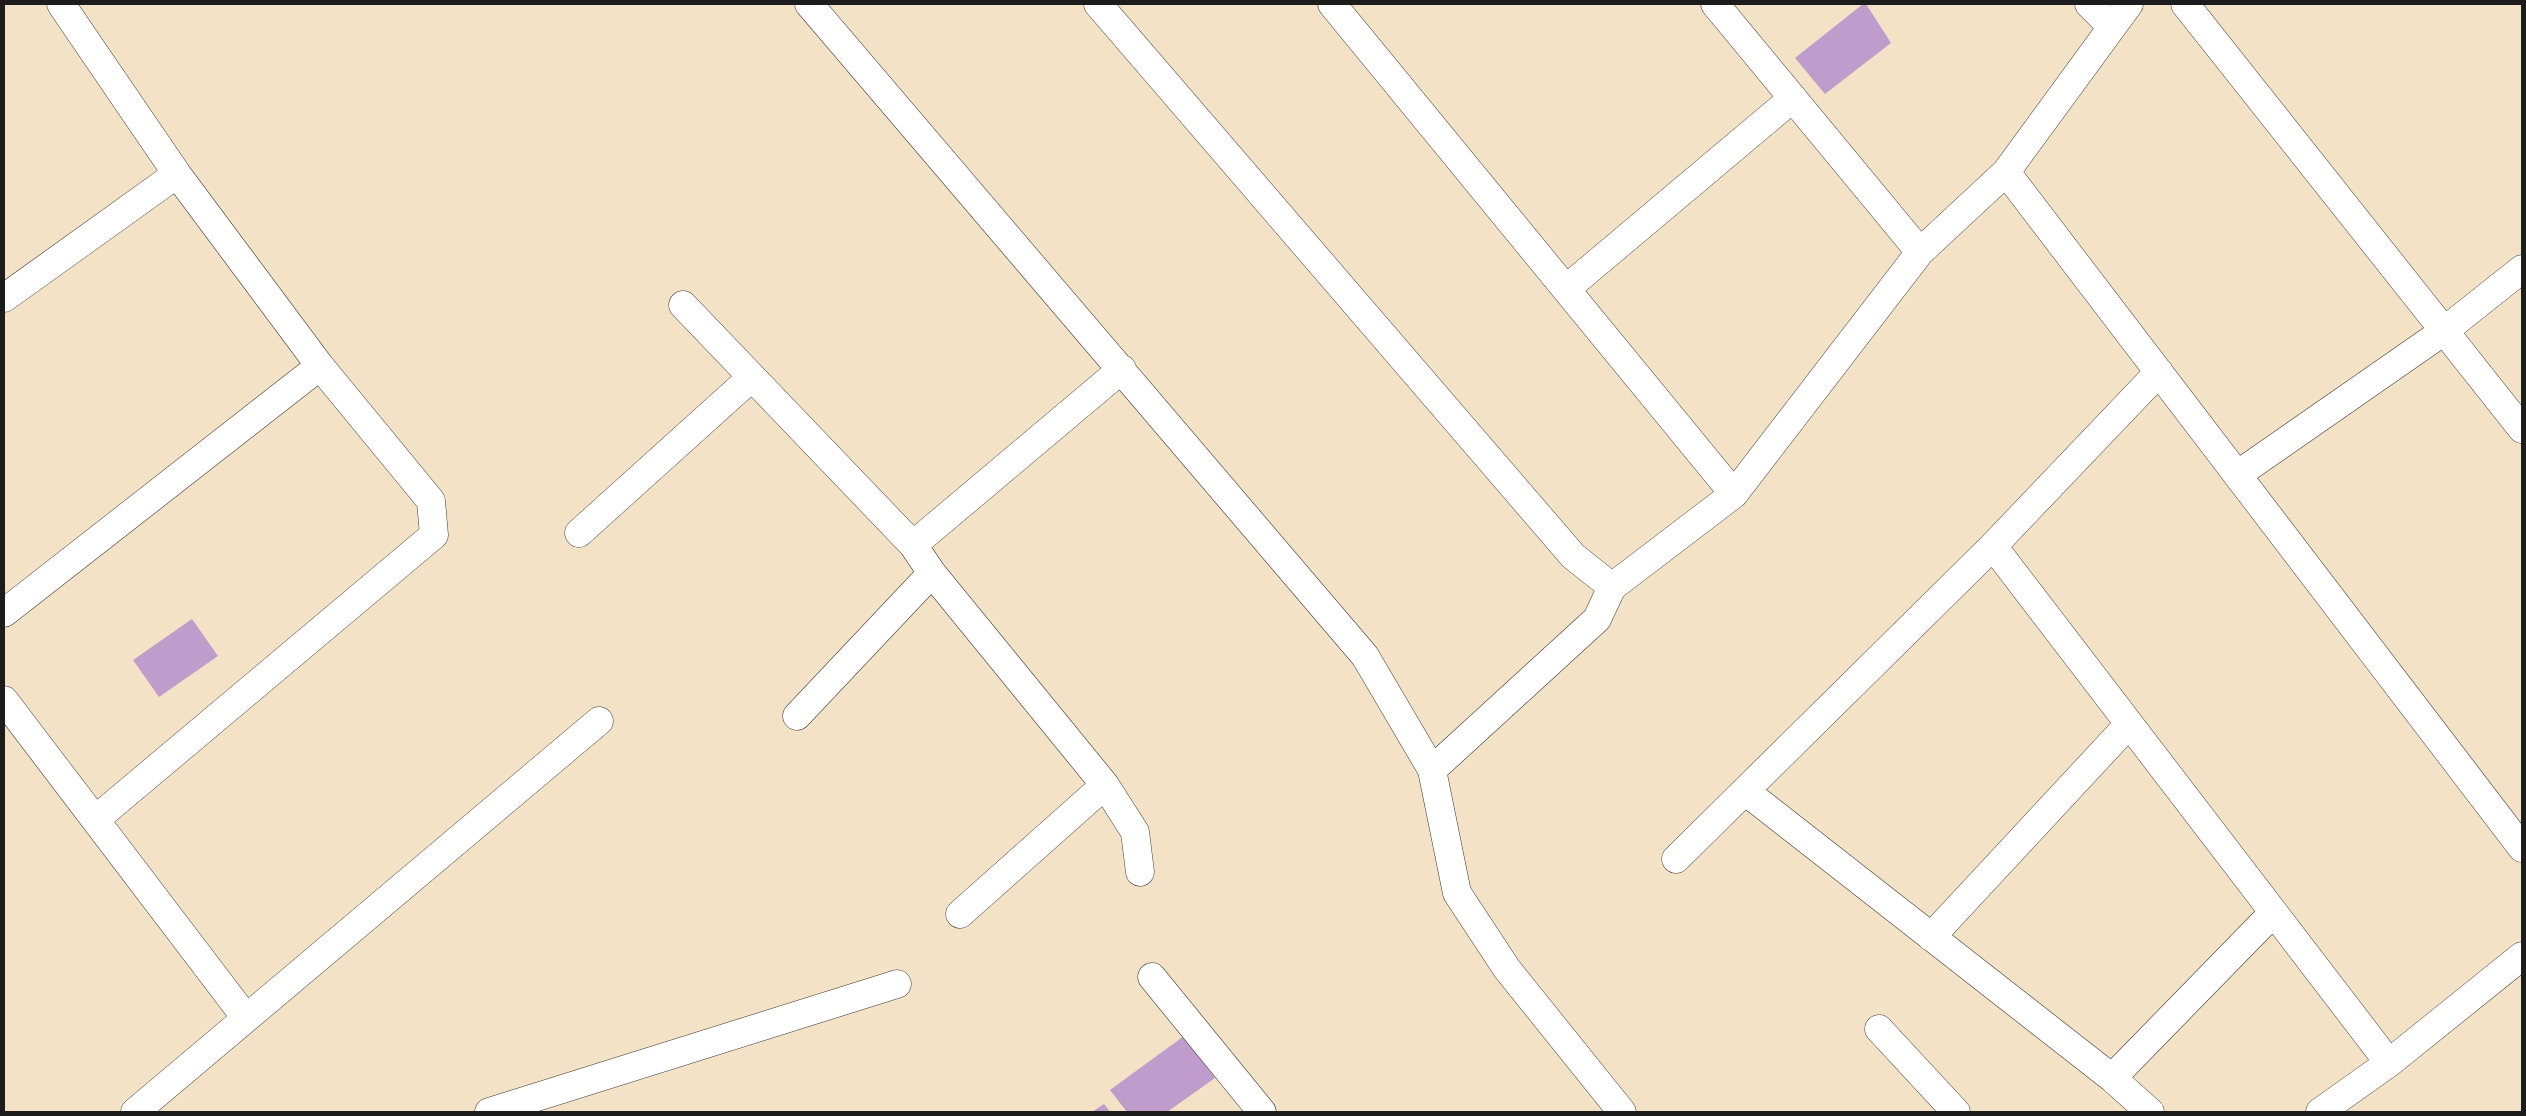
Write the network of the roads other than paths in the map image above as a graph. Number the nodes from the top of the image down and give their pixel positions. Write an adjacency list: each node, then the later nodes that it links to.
1 (61, 4): 12 (street)
2 (809, 4): 20 (street)
3 (1098, 4): 30 (street)
4 (1332, 4): 15 (street)
5 (1715, 4): 10 (street)
6 (2089, 4): 9 (street)
7 (2129, 4): 9 (street)
8 (2185, 4): 18 (street)
9 (2112, 27): 11 (street)
10 (1793, 98): 13 (street); 15 (street)
11 (2006, 172): 13 (street); 21 (street)
12 (177, 174): 16 (street); 19 (street)
13 (1920, 252): 25 (street)
14 (2522, 269): 18 (street)
15 (1566, 290): 25 (street)
16 (4, 298)
17 (683, 305): 22 (street)
18 (2444, 330): 23 (street); 24 (street)
19 (320, 366): 31 (street); 39 (street)
20 (1122, 369): 27 (street); 36 (street)
21 (2159, 372): 24 (street); 28 (street)
22 (752, 377): 26 (street); 27 (street)
23 (2522, 429)
24 (2237, 475): 40 (street)
25 (1734, 494): 30 (street)
26 (579, 533)
27 (913, 545): 29 (street)
28 (1993, 546): 35 (street); 38 (street)
29 (932, 573): 33 (street); 37 (street)
30 (1612, 587): 36 (street)
31 (4, 613)
32 (4, 700): 39 (street)
33 (797, 716)
34 (599, 721): 49 (street)
35 (2129, 724): 43 (street); 45 (street)
36 (1432, 770): 56 (street)
37 (1105, 785): 42 (street); 44 (street)
38 (1745, 792): 41 (street); 45 (street)
39 (96, 819): 49 (street)
40 (2522, 848)
41 (1676, 859)
42 (1140, 872)
43 (2273, 913): 51 (street); 52 (street)
44 (960, 914)
45 (1931, 937): 52 (street)
46 (2522, 956): 51 (street)
47 (1152, 977): 55 (street)
48 (897, 984): 54 (street)
49 (246, 1018): 53 (street)
50 (1879, 1029): 57 (street)
51 (2389, 1063): 59 (street)
52 (2112, 1078): 58 (street)
53 (135, 1112)
54 (489, 1112)
55 (1262, 1112)
56 (1622, 1112)
57 (1956, 1112)
58 (2150, 1112)
59 (2320, 1112)

